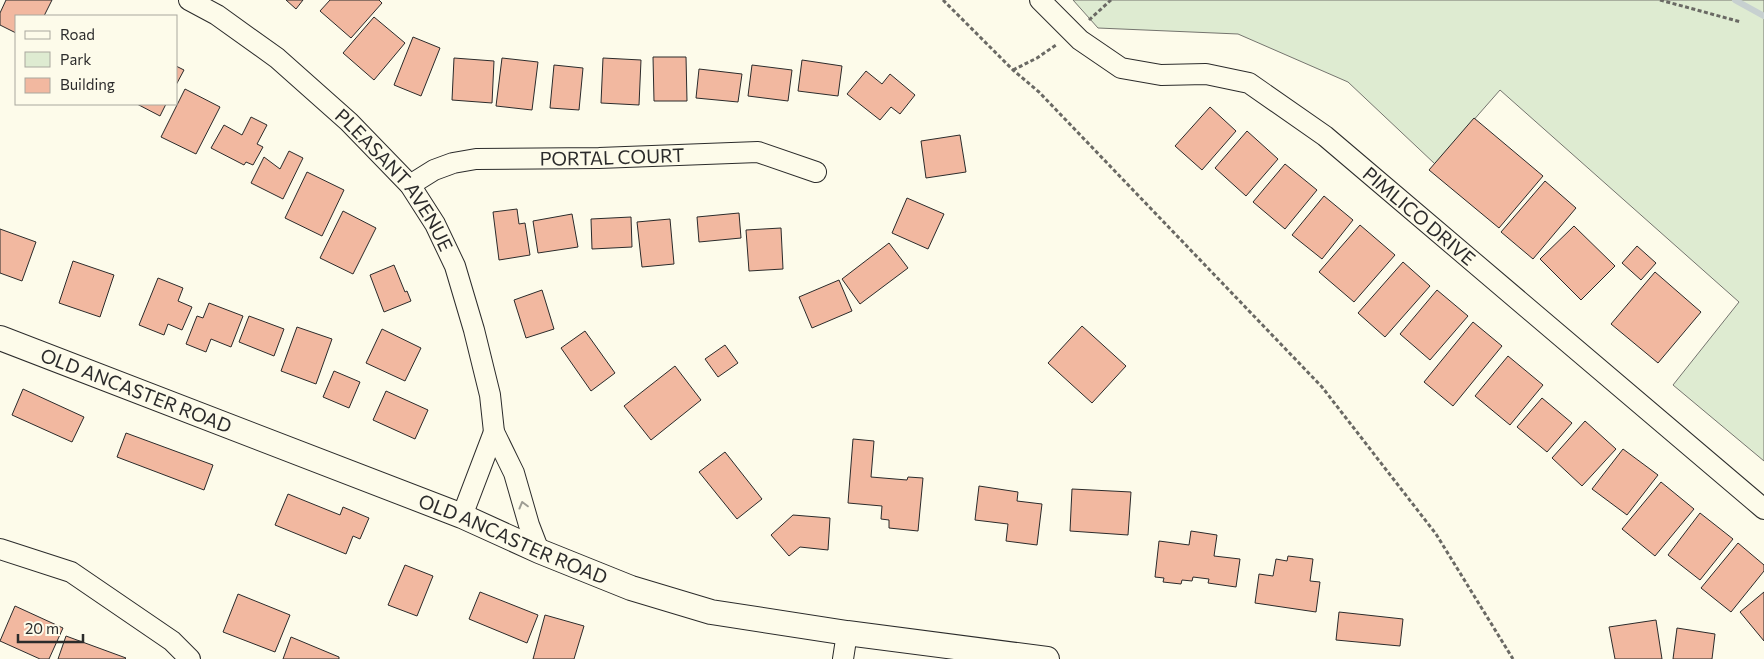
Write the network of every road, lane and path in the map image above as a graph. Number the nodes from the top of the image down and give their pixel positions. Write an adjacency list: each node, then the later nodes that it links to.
1 (190, 0): 7 (street, PLEASANT AVENUE)
2 (943, 0): 18 (path)
3 (1040, 0): 10 (street, PIMLICO DRIVE)
4 (1660, 0): 5 (path)
5 (1741, 22)
6 (816, 172): 7 (street, PORTAL COURT)
7 (410, 185): 9 (street, PLEASANT AVENUE)
8 (0, 338): 11 (street, OLD ANCASTER ROAD)
9 (494, 432): 11 (street, PLEASANT AVENUE); 13 (street, PLEASANT AVENUE, one-way to 9)
10 (1764, 509)
11 (462, 516): 13 (street, OLD ANCASTER ROAD)
12 (0, 550): 15 (street)
13 (539, 551): 14 (street, OLD ANCASTER ROAD)
14 (848, 633): 16 (street); 17 (street, OLD ANCASTER ROAD)
15 (190, 659)
16 (843, 659)
17 (1047, 659)
18 (1514, 659)

